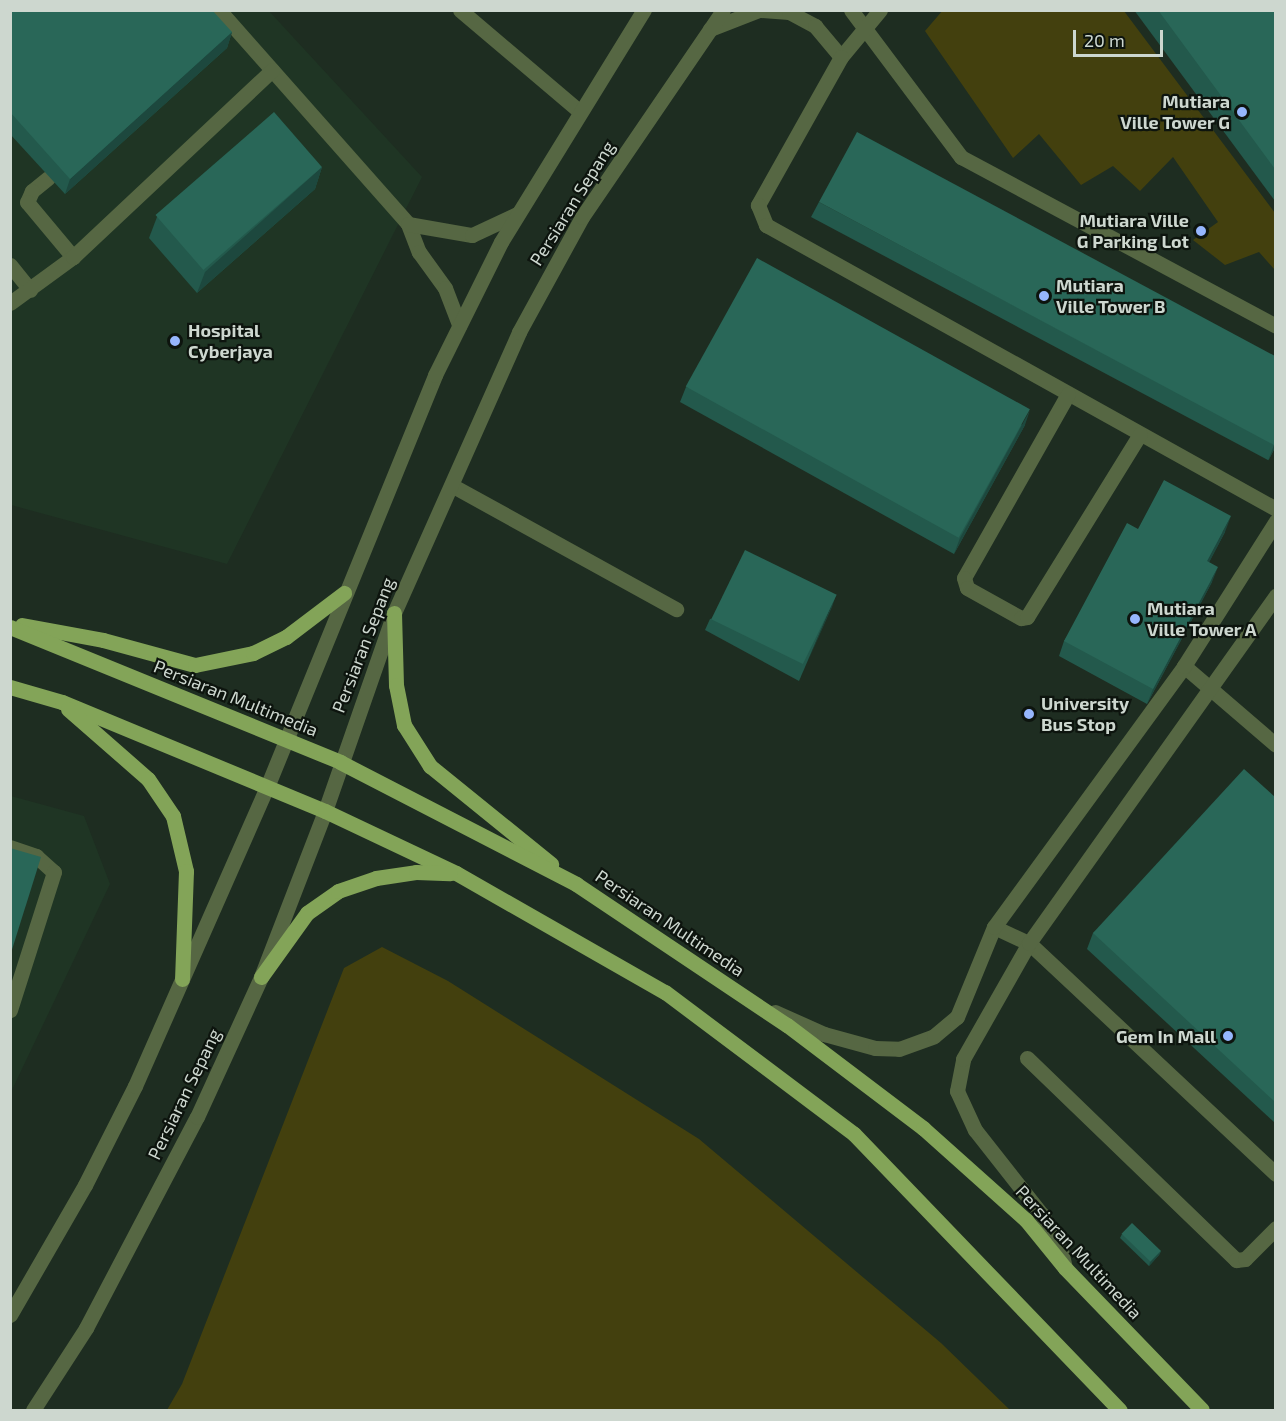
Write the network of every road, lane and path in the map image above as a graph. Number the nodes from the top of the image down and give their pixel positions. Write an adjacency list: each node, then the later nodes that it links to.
1 (219, 10): 11 (street)
2 (460, 10): 12 (street)
3 (644, 10): 12 (street, Persiaran Sepang)
4 (723, 10): 9 (street, Persiaran Sepang)
5 (760, 10): 9 (street); 10 (street)
6 (851, 10): 8 (street)
7 (880, 10): 8 (street)
8 (865, 27): 10 (street); 21 (street)
9 (710, 29): 24 (street, Persiaran Sepang)
10 (841, 57): 22 (street)
11 (272, 70): 15 (street); 16 (street)
12 (579, 111): 14 (street, Persiaran Sepang)
13 (48, 178): 16 (street)
14 (517, 214): 15 (street); 20 (street, Persiaran Sepang)
15 (408, 224): 20 (street)
16 (73, 257): 18 (street)
17 (10, 265): 18 (street)
18 (30, 290): 19 (street)
19 (10, 303)
20 (459, 325): 27 (street, Persiaran Sepang)
21 (1275, 326)
22 (1068, 394): 23 (street); 23 (street)
23 (1140, 434): 25 (street)
24 (453, 486): 29 (street); 30 (street, Persiaran Sepang)
25 (1275, 509)
26 (1275, 521): 33 (street)
27 (344, 593): 31 (main road); 37 (street, Persiaran Sepang)
28 (1275, 596): 34 (street)
29 (676, 609)
30 (394, 613): 39 (street, Persiaran Sepang); 44 (main road)
31 (10, 622)
32 (10, 627): 37 (main road, Persiaran Multimedia)
33 (1184, 666): 34 (street); 45 (street)
34 (1211, 686): 38 (street); 46 (street)
35 (10, 687): 36 (main road)
36 (62, 702): 40 (main road); 48 (main road)
37 (286, 739): 39 (main road, Persiaran Multimedia); 40 (street, Persiaran Sepang)
38 (1275, 745)
39 (340, 762): 41 (street, Persiaran Sepang); 44 (main road, Persiaran Multimedia)
40 (267, 787): 41 (main road); 48 (street, Persiaran Sepang)
41 (325, 811): 43 (main road); 47 (street, Persiaran Sepang)
42 (10, 847): 50 (street)
43 (456, 873): 47 (main road); 57 (main road)
44 (576, 884): 49 (main road, Persiaran Multimedia)
45 (994, 927): 46 (street); 49 (street)
46 (1029, 943): 52 (street); 54 (street)
47 (261, 977): 56 (street, Persiaran Sepang)
48 (182, 979): 55 (street, Persiaran Sepang)
49 (726, 984): 54 (main road, Persiaran Multimedia)
50 (10, 1010)
51 (1027, 1058): 53 (street)
52 (1275, 1174)
53 (1275, 1228)
54 (1065, 1268): 58 (main road, Persiaran Multimedia)
55 (10, 1315)
56 (33, 1410)
57 (1120, 1410)
58 (1202, 1410)

